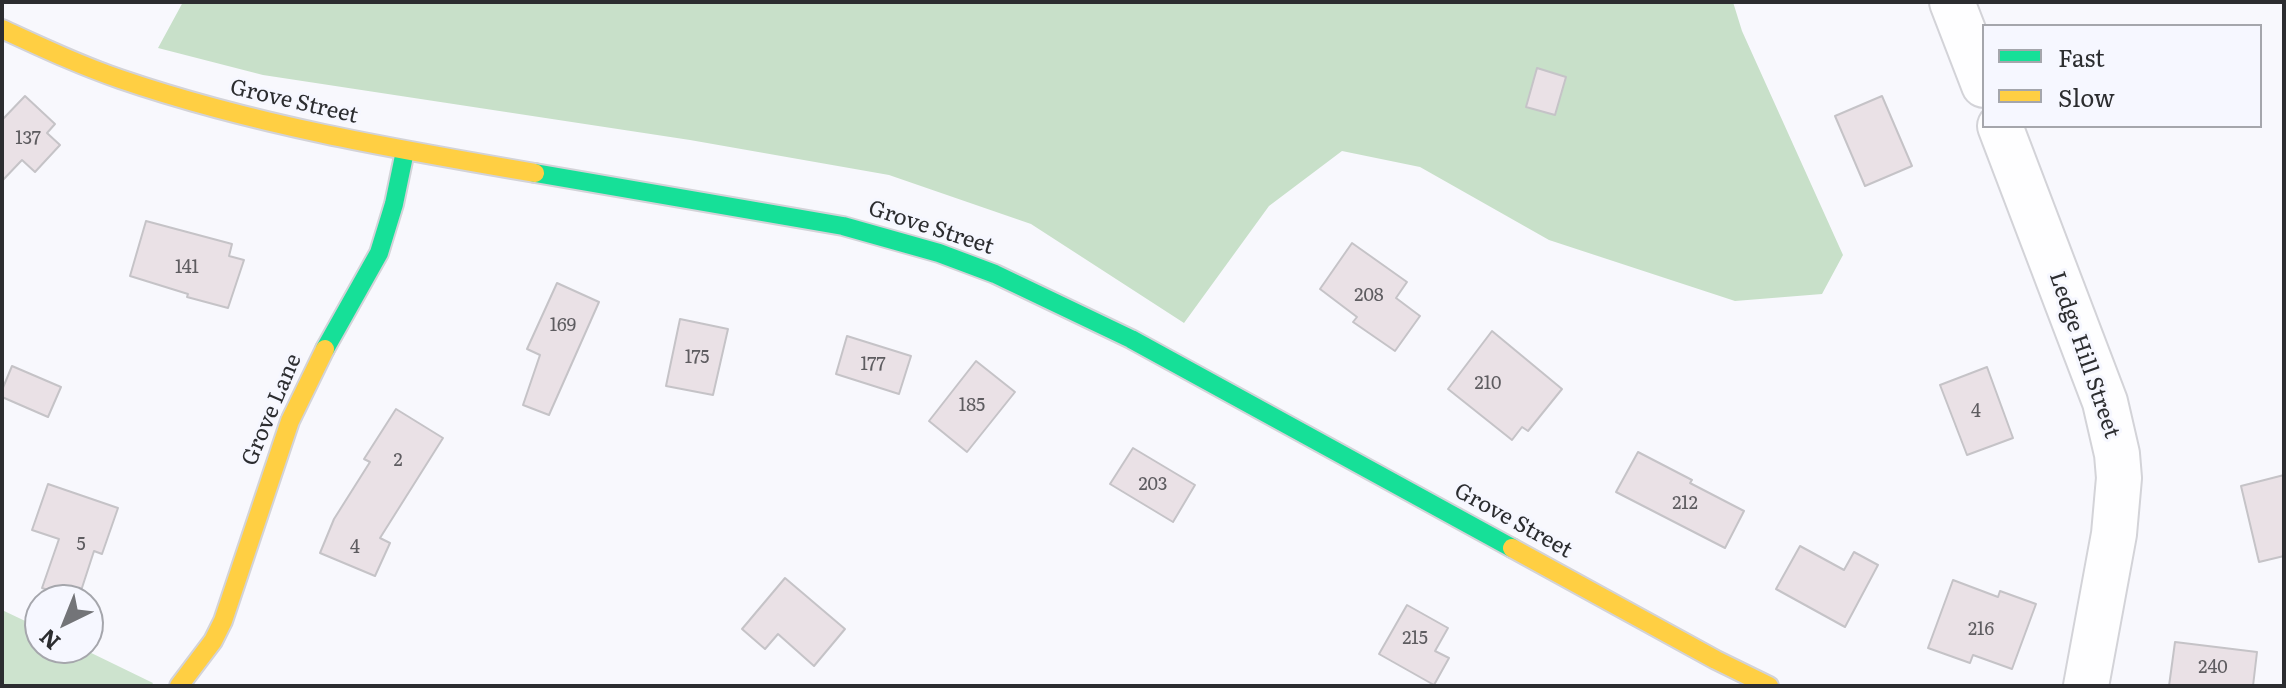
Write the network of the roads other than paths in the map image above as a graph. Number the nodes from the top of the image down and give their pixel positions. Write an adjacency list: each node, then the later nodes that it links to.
1 (1952, 2): 3 (street)
2 (2, 29): 5 (street, Grove Street)
3 (1982, 80)
4 (2001, 128): 8 (street, Ledge Hill Street)
5 (405, 151): 6 (street, Grove Street); 7 (street, Grove Lane)
6 (1759, 684)
7 (179, 686)
8 (2086, 686)

